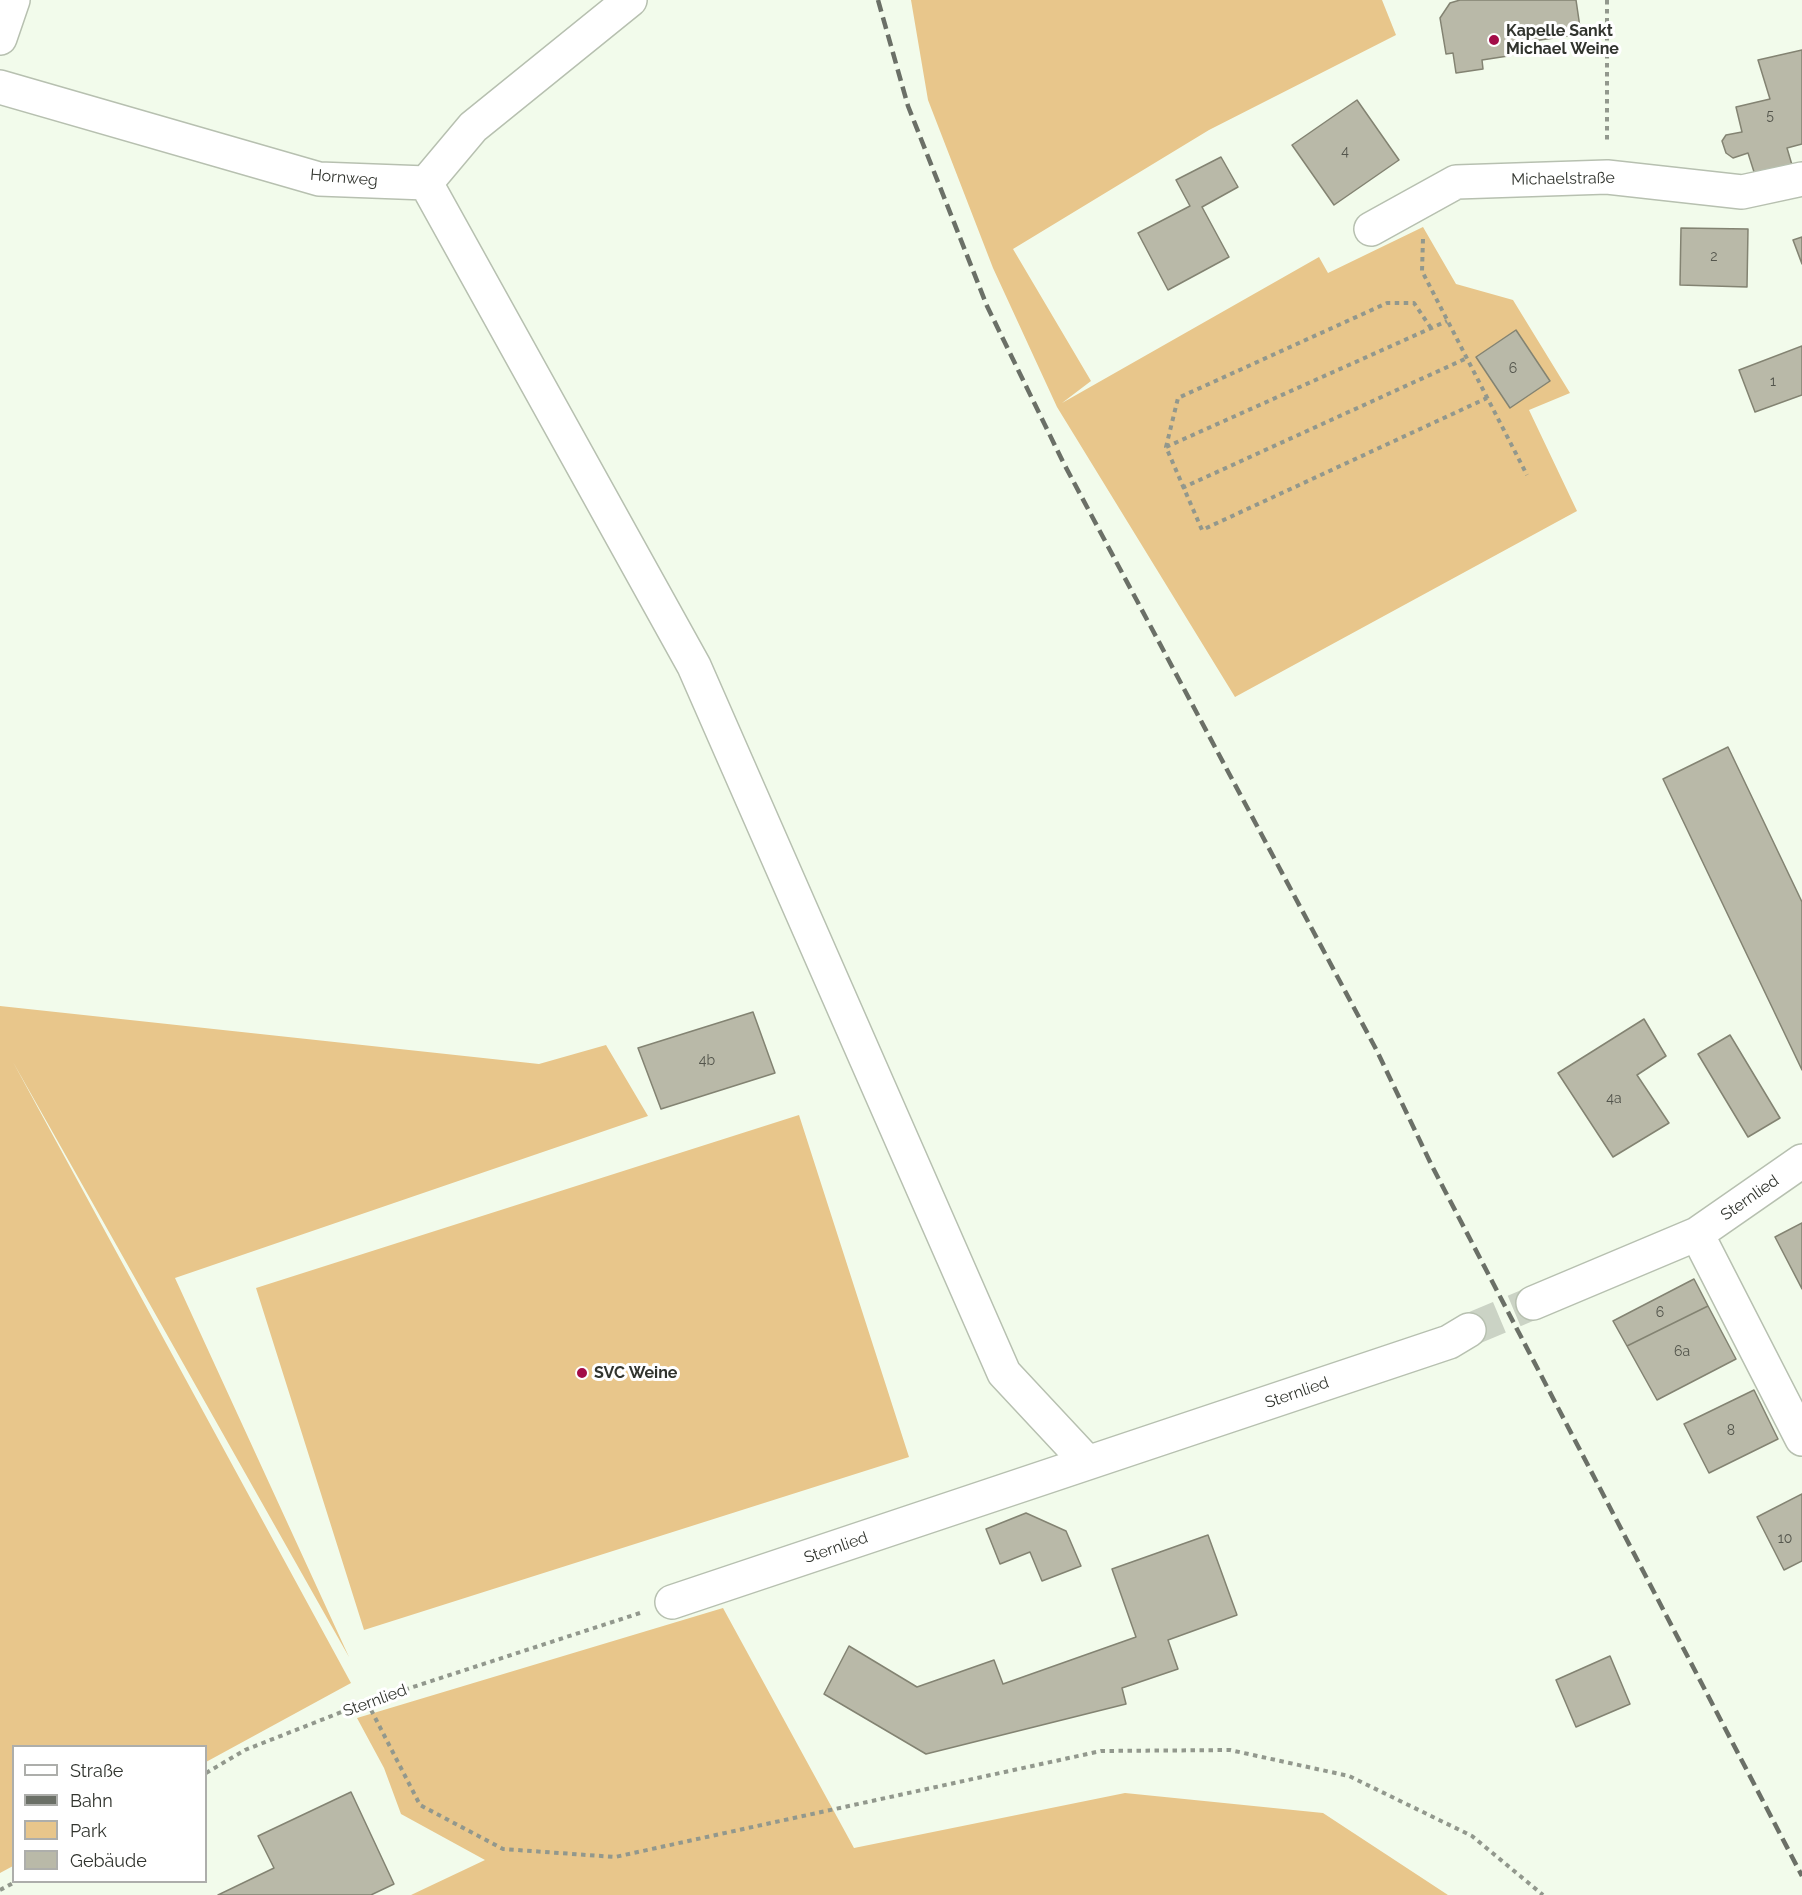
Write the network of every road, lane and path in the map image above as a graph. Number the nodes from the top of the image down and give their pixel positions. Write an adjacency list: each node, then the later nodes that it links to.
1 (13, 0): 4 (street)
2 (630, 0): 8 (street)
3 (1607, 0): 6 (path)
4 (0, 38)
5 (0, 87): 8 (street, Hornweg)
6 (1607, 177): 7 (street, Michaelstraße); 9 (street, Michaelstraße)
7 (1802, 179)
8 (426, 183): 23 (street)
9 (1429, 197): 10 (street, Michaelstraße); 11 (path)
10 (1371, 229)
11 (1448, 321): 12 (path); 13 (path)
12 (1431, 328): 15 (path); 15 (path)
13 (1467, 358): 14 (path); 17 (path)
14 (1487, 398): 16 (path); 17 (path)
15 (1166, 447): 17 (path)
16 (1527, 475)
17 (1182, 488)
18 (1802, 1161): 19 (street, Sternlied)
19 (1697, 1234): 20 (street, Sternlied); 22 (street)
20 (1533, 1302)
21 (1469, 1330): 23 (street, Sternlied)
22 (1802, 1439)
23 (1087, 1462): 24 (street, Sternlied)
24 (672, 1602): 25 (path, Sternlied)
25 (367, 1702): 26 (path, Sternlied); 27 (path)
26 (207, 1772)
27 (1543, 1895)

